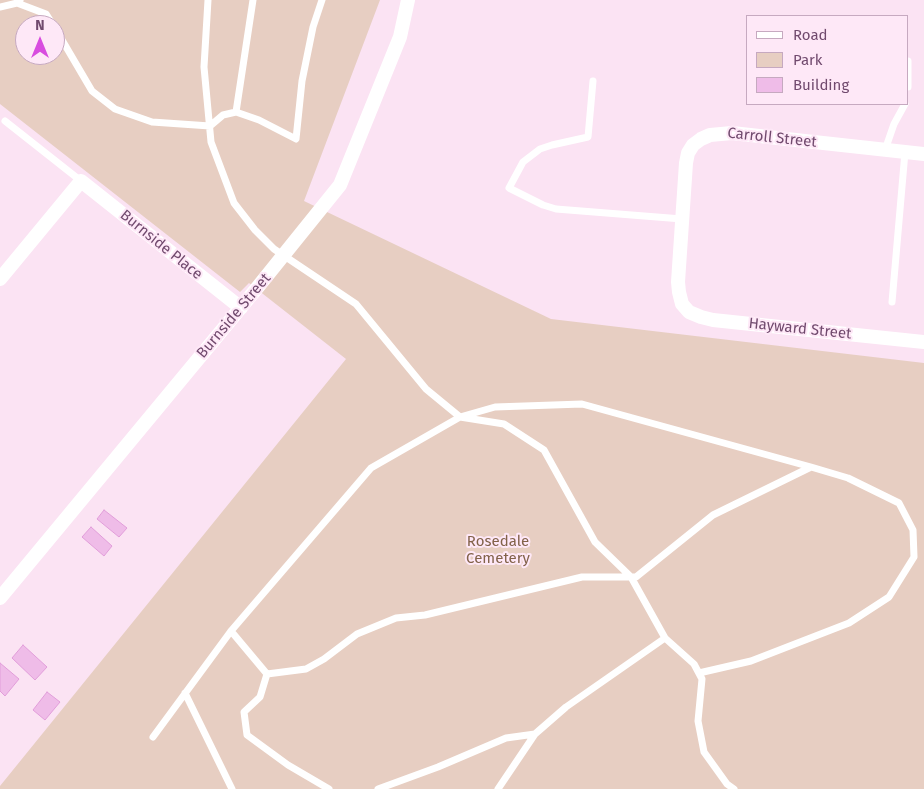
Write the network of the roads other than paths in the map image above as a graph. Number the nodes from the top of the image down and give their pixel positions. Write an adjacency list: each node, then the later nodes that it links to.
1 (208, 0): 13 (lane)
2 (253, 0): 11 (lane)
3 (322, 0): 11 (lane)
4 (408, 0): 22 (street, Burnside Street)
5 (18, 2): 6 (lane); 7 (lane)
6 (0, 7)
7 (47, 15)
8 (65, 45): 13 (lane)
9 (593, 81): 18 (lane)
10 (904, 105): 14 (lane)
11 (236, 112): 13 (lane)
12 (5, 120): 17 (lane)
13 (210, 126): 24 (lane)
14 (885, 150): 15 (street, Carroll Street); 18 (street, Carroll Street)
15 (905, 152): 16 (street, Carroll Street); 20 (lane)
16 (924, 154)
17 (81, 181): 19 (street); 22 (street, Burnside Place)
18 (682, 219): 21 (street, Carroll Street)
19 (0, 279)
20 (892, 302)
21 (682, 304): 23 (street, Hayward Street)
22 (241, 308): 27 (street, Burnside Street)
23 (924, 342)
24 (460, 417): 25 (lane); 26 (lane); 28 (lane)
25 (811, 467): 26 (lane); 30 (lane)
26 (631, 577): 29 (lane); 31 (lane)
27 (0, 598)
28 (231, 631): 31 (lane); 32 (lane)
29 (665, 638): 30 (lane); 33 (lane)
30 (699, 673): 35 (lane)
31 (267, 674): 38 (lane)
32 (185, 693): 34 (lane); 37 (lane)
33 (535, 734): 36 (lane); 39 (lane)
34 (154, 737)
35 (725, 786): 40 (lane)
36 (497, 788)
37 (232, 789)
38 (329, 789)
39 (378, 789)
40 (734, 789)

